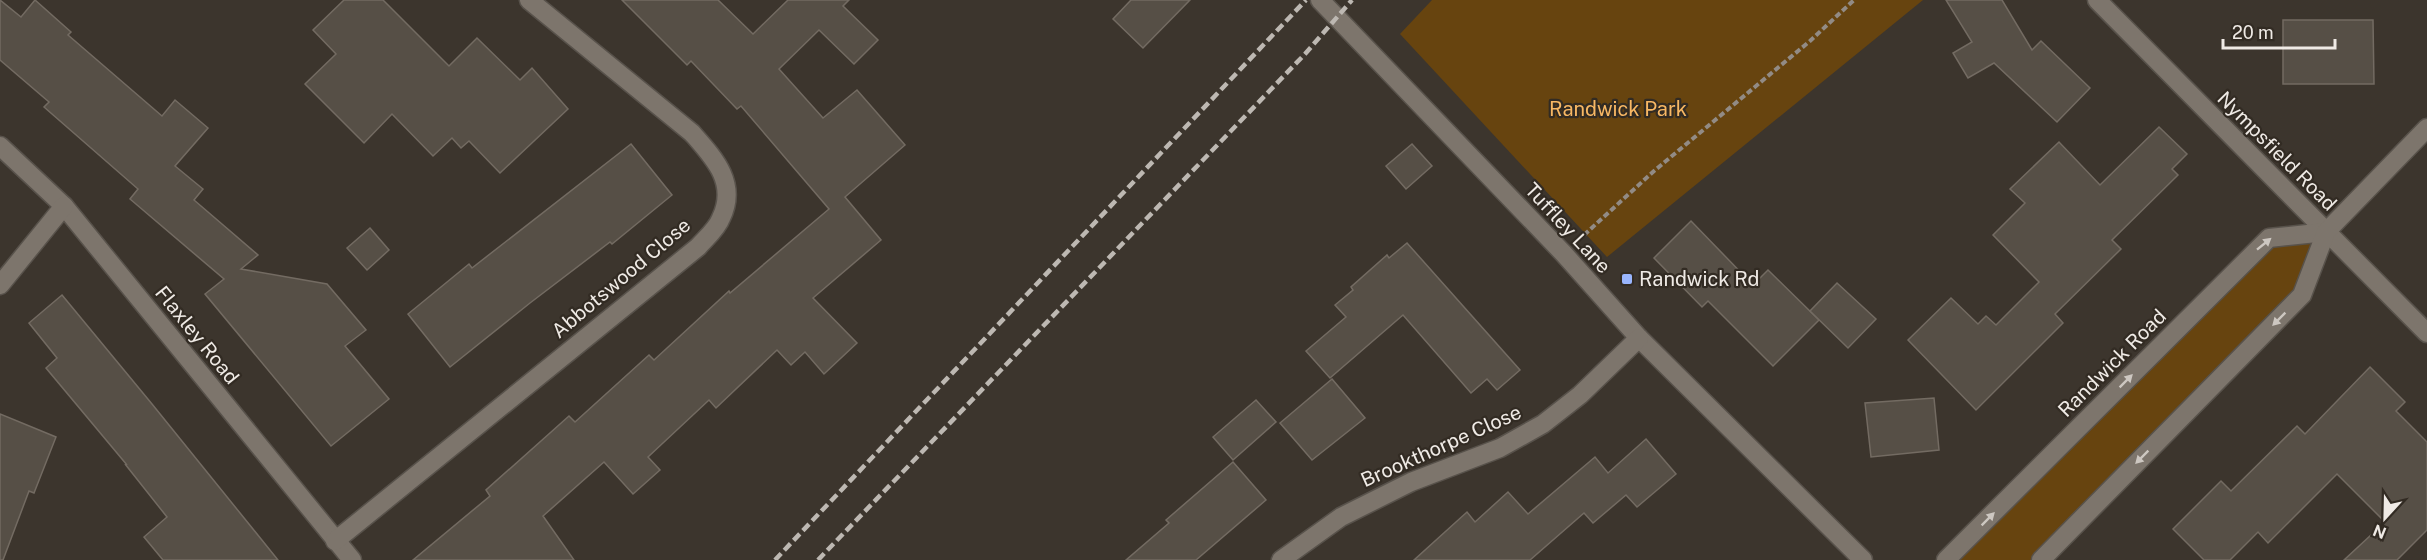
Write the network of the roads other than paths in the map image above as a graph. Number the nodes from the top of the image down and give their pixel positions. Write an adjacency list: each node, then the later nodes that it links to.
1 (529, 0): 11 (street, Abbotswood Close)
2 (1320, 0): 10 (street, Tuffley Lane)
3 (2097, 0): 7 (street, Nympsfield Road)
4 (2427, 128): 7 (street)
5 (0, 146): 6 (street, Flaxley Road)
6 (64, 206): 8 (street); 11 (street, Flaxley Road)
7 (2326, 232): 9 (street, Nympsfield Road); 15 (street, Randwick Road, one-way to 7); 16 (street, one-way to 16)
8 (0, 285)
9 (2427, 333)
10 (1639, 338): 13 (street, Brookthorpe Close); 14 (street, Tuffley Lane)
11 (335, 541): 12 (street, Flaxley Road)
12 (351, 560)
13 (1281, 560)
14 (1863, 560)
15 (1947, 560)
16 (2041, 560)

